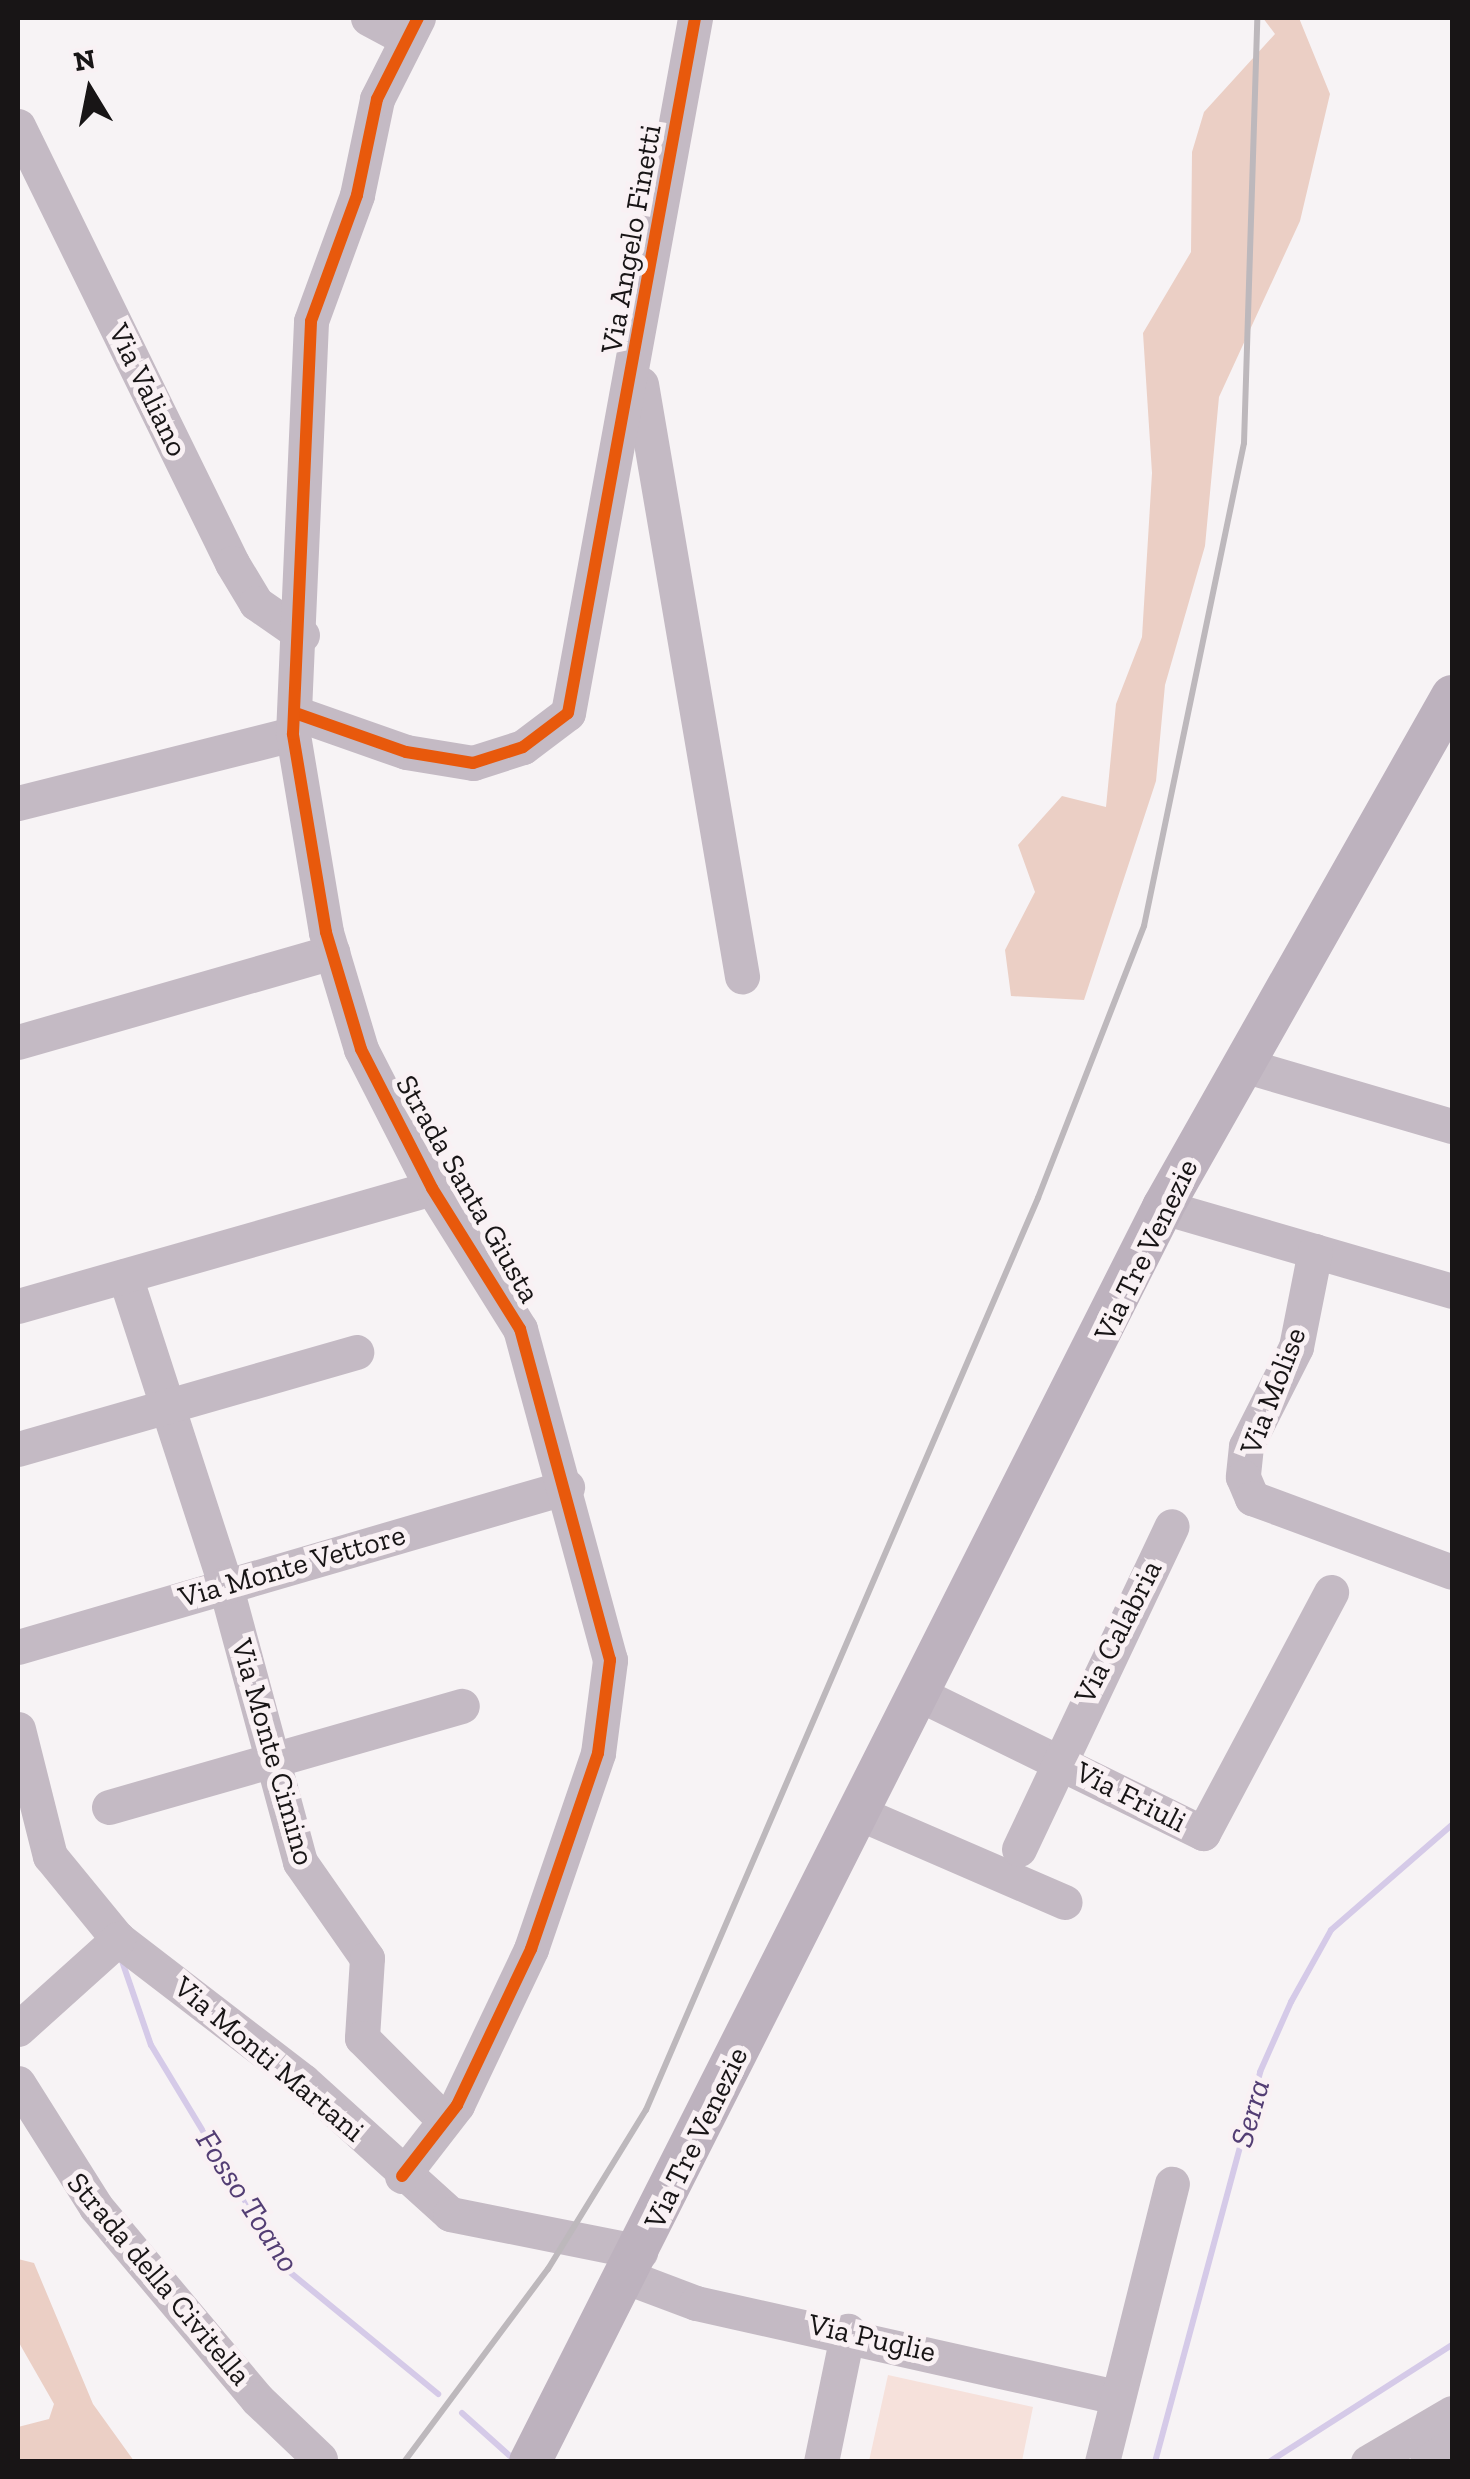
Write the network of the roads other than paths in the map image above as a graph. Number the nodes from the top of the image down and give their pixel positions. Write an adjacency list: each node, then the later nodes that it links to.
1 (368, 18): 3 (street, Strada Santa Giusta)
2 (695, 18): 5 (street, Via Angelo Finetti)
3 (412, 28): 6 (street, Strada Santa Giusta)
4 (18, 126): 6 (street, Via Valiano)
5 (636, 358): 8 (street, Via Angelo Finetti); 11 (street, Via Angelo Finetti)
6 (302, 635): 8 (street, Strada Santa Giusta)
7 (1452, 696): 13 (main road, Via Tre Venezie)
8 (296, 724): 9 (street); 10 (street, Strada Santa Giusta)
9 (18, 804)
10 (332, 952): 12 (street); 15 (street, Strada Santa Giusta)
11 (742, 976)
12 (18, 1042)
13 (1244, 1065): 14 (street); 16 (main road, Via Tre Venezie)
14 (1452, 1126)
15 (432, 1188): 18 (street, Strada Santa Giusta); 24 (street, Strada Santa Giusta)
16 (1164, 1207): 17 (street); 30 (main road, Via Tre Venezie)
17 (1315, 1251): 19 (street); 26 (street, Via Molise)
18 (125, 1276): 20 (street, Strada Santa Giusta); 22 (street, Via Monte Cimino)
19 (1452, 1291)
20 (18, 1306)
21 (356, 1352): 22 (street)
22 (165, 1407): 23 (street); 27 (street, Via Monte Cimino)
23 (18, 1449)
24 (567, 1487): 27 (street, Via Monte Vettore); 42 (street, Strada Santa Giusta)
25 (1172, 1526): 33 (street, Via Calabria)
26 (1452, 1572)
27 (225, 1584): 29 (street, Via Monte Vettore); 34 (street, Via Monte Cimino)
28 (1330, 1592): 33 (street, Via Friuli)
29 (18, 1648)
30 (922, 1695): 33 (street, Via Friuli); 36 (main road, Via Tre Venezie)
31 (462, 1706): 34 (street)
32 (18, 1729): 39 (street, Via Monti Martani)
33 (1055, 1758): 37 (street, Via Calabria)
34 (270, 1761): 35 (street); 42 (street, Via Monte Cimino)
35 (108, 1807)
36 (858, 1813): 38 (street); 45 (main road, Via Tre Venezie)
37 (1019, 1849)
38 (1064, 1902)
39 (118, 1940): 40 (street); 43 (street, Via Monti Martani)
40 (18, 2028)
41 (18, 2083): 50 (street, Strada della Civitella)
42 (442, 2116): 43 (street, Strada Santa Giusta)
43 (402, 2176): 45 (street, Via Monti Martani)
44 (1172, 2184): 47 (street)
45 (633, 2265): 46 (street, Via Puglie); 51 (main road, Via Tre Venezie)
46 (848, 2331): 47 (street, Via Puglie); 52 (street)
47 (1118, 2397): 53 (street)
48 (1452, 2413): 54 (street)
49 (1452, 2446): 55 (street)
50 (320, 2459)
51 (530, 2462)
52 (822, 2462)
53 (1102, 2462)
54 (1368, 2462)
55 (1427, 2462)

